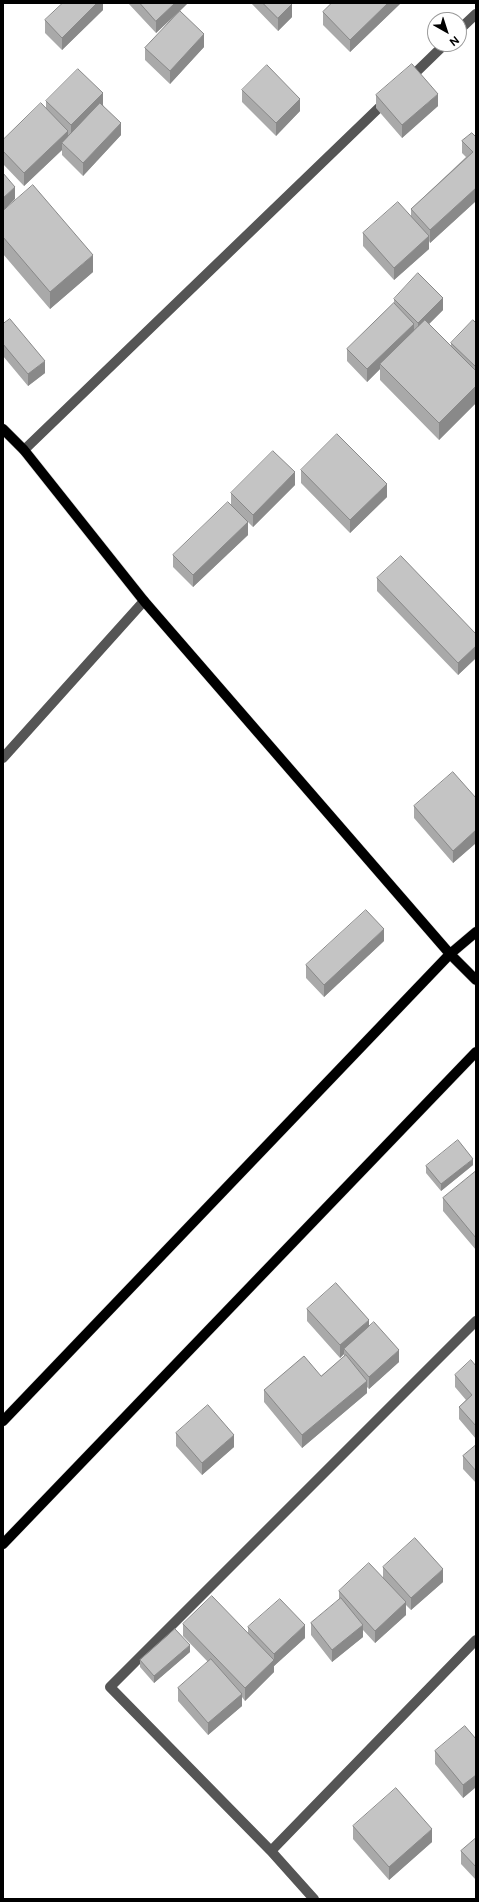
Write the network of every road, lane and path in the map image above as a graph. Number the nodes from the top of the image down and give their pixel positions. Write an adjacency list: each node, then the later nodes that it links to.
1 (476, 14): 2 (street)
2 (467, 22)
3 (437, 52): 5 (street)
4 (3, 429): 5 (main road)
5 (24, 450): 6 (main road)
6 (144, 601): 7 (street); 9 (main road)
7 (3, 758)
8 (476, 932): 9 (main road)
9 (450, 954): 10 (main road); 13 (main road)
10 (476, 980)
11 (476, 1052): 14 (main road)
12 (476, 1321): 16 (street)
13 (3, 1421)
14 (3, 1544)
15 (476, 1640): 16 (street)
16 (271, 1851): 17 (street)
17 (314, 1899)

